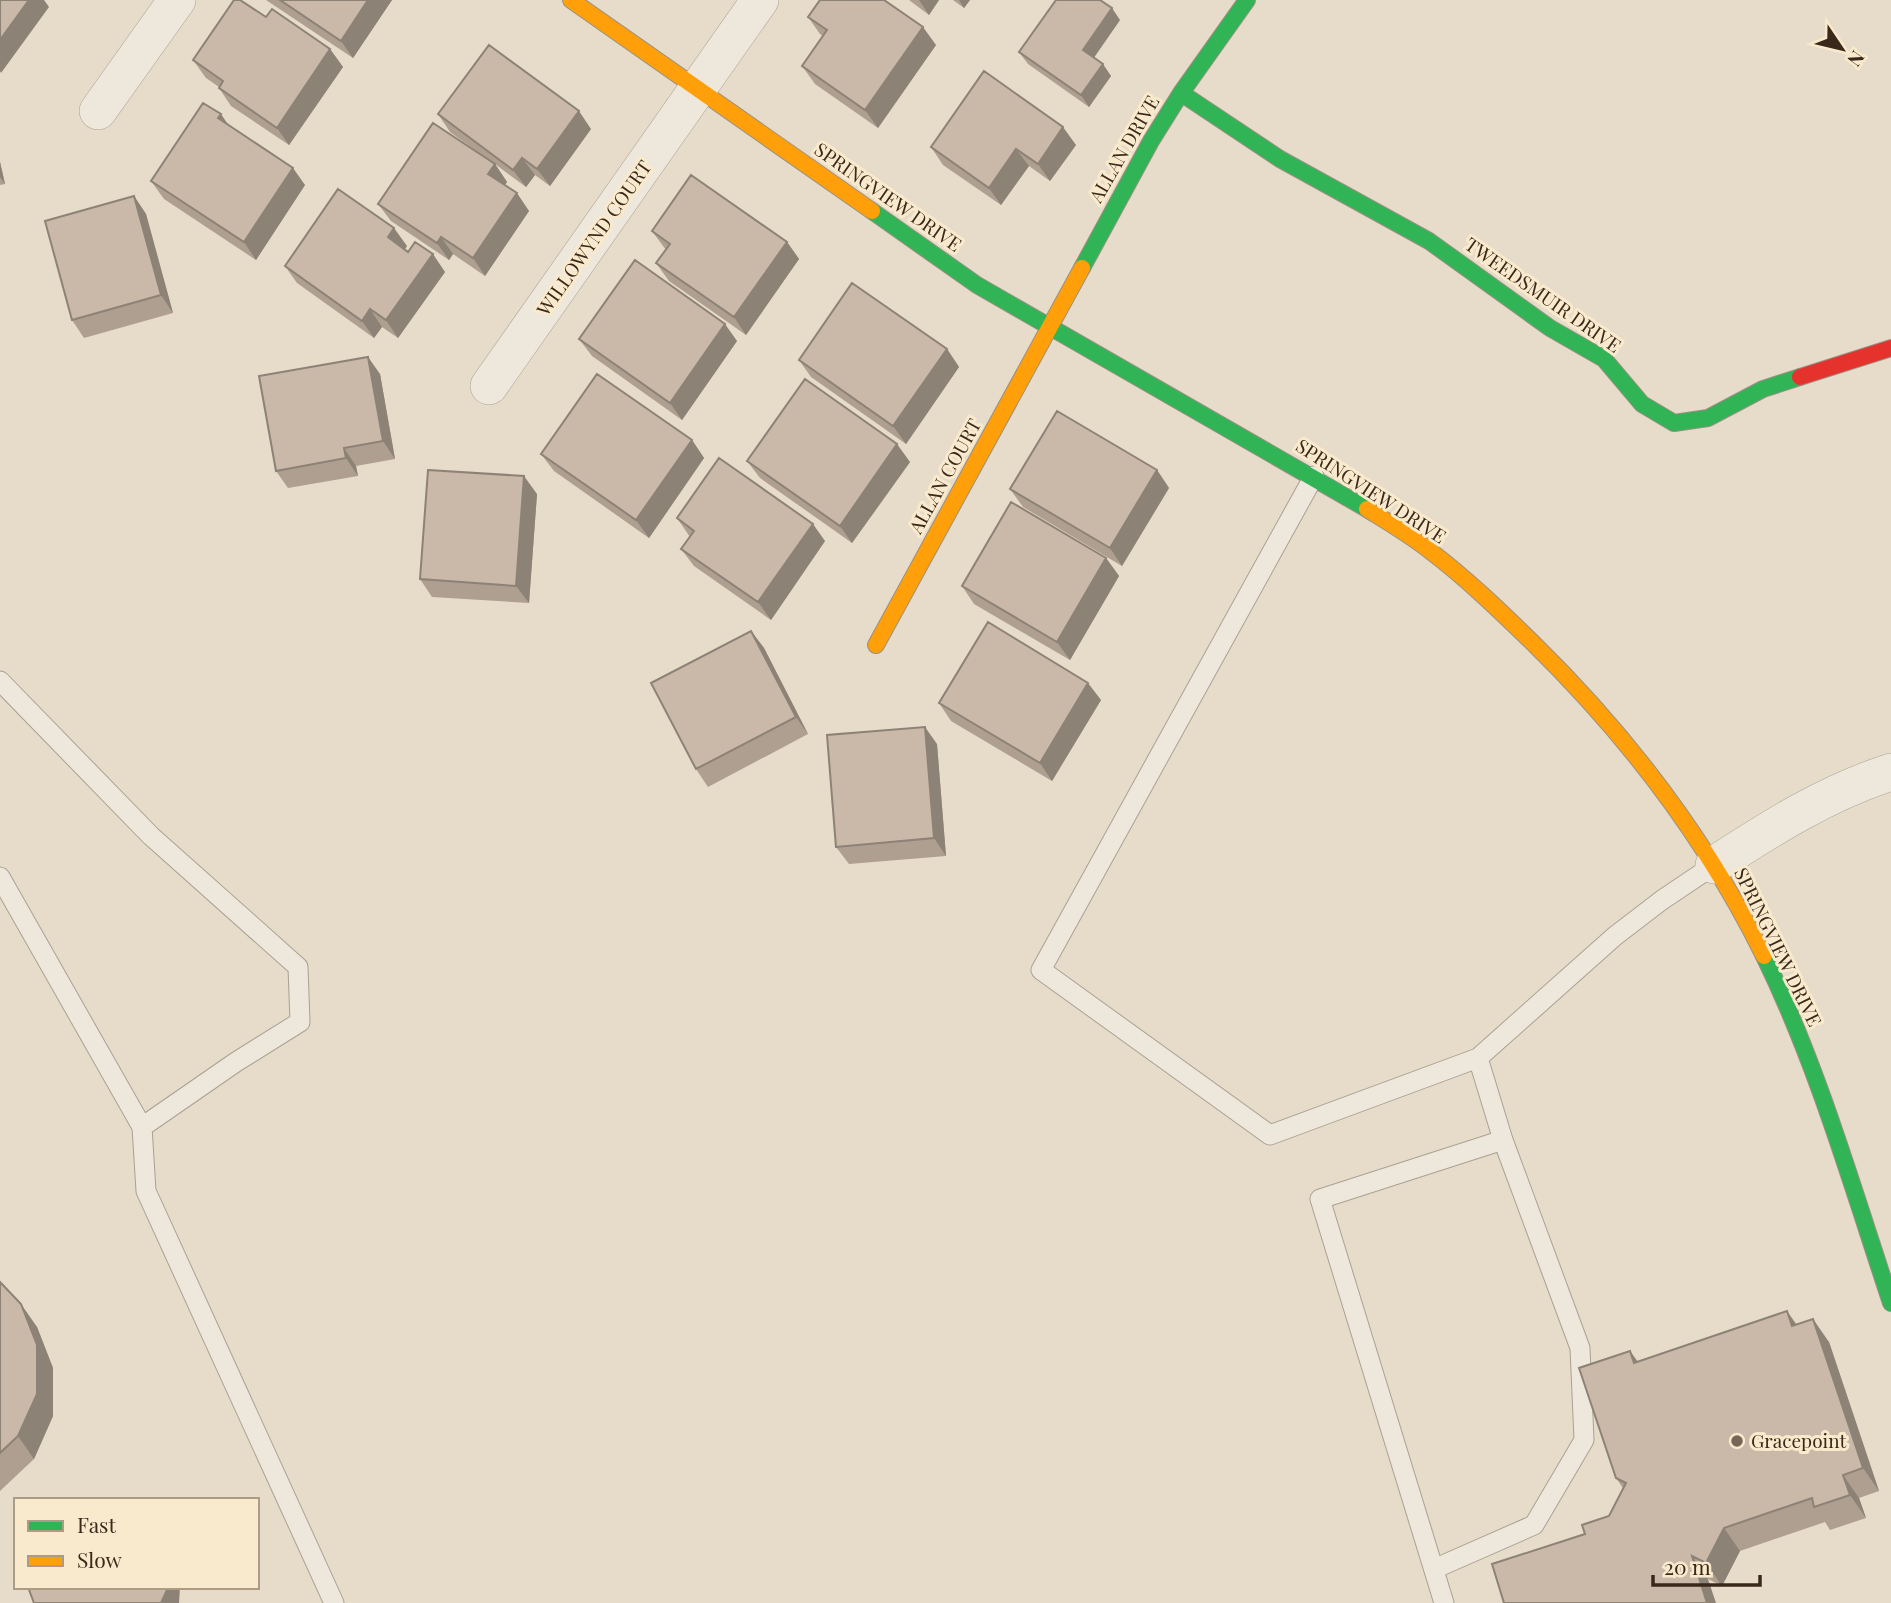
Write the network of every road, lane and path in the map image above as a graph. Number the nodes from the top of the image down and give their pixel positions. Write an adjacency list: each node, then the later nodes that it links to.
1 (177, 0): 7 (street)
2 (571, 0): 5 (street, SPRINGVIEW DRIVE)
3 (760, 0): 5 (street, WILLOWYND COURT)
4 (1247, 0): 6 (street, ALLAN DRIVE)
5 (698, 89): 8 (street, SPRINGVIEW DRIVE); 10 (street, WILLOWYND COURT)
6 (1181, 93): 8 (street, ALLAN DRIVE); 9 (street, TWEEDSMUIR DRIVE)
7 (99, 111)
8 (1051, 327): 11 (street, SPRINGVIEW DRIVE); 12 (street, ALLAN COURT)
9 (1891, 348)
10 (489, 386)
11 (1314, 476): 15 (street, SPRINGVIEW DRIVE); 17 (lane)
12 (876, 645)
13 (0, 681): 18 (lane)
14 (1891, 772): 15 (street)
15 (1714, 865): 17 (lane); 20 (street, SPRINGVIEW DRIVE)
16 (0, 877): 18 (lane)
17 (1478, 1058): 19 (lane)
18 (142, 1127): 22 (lane)
19 (1503, 1140): 21 (lane); 21 (lane)
20 (1891, 1303)
21 (1434, 1569): 23 (lane)
22 (334, 1603)
23 (1444, 1603)

